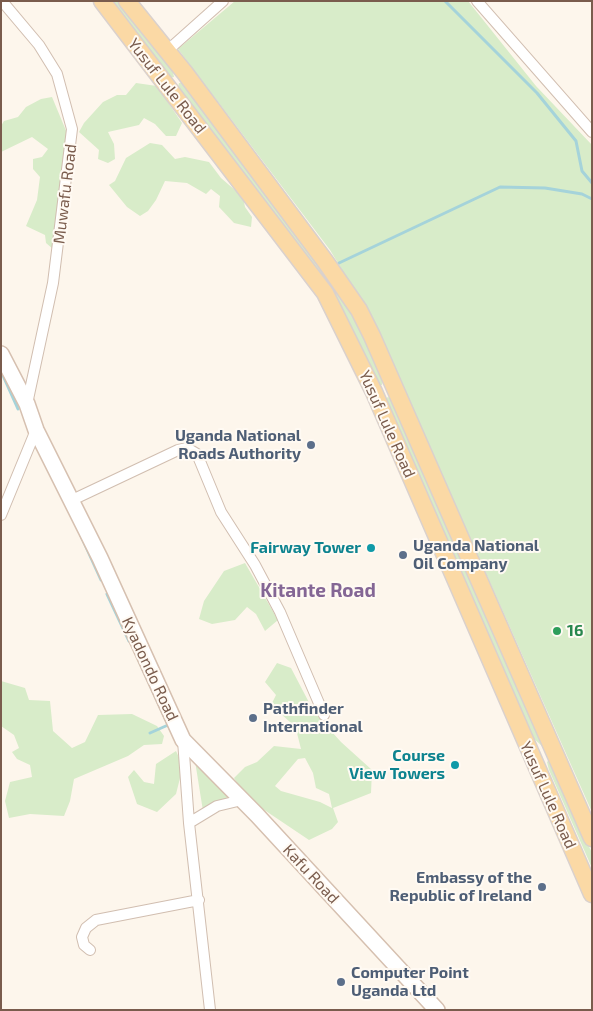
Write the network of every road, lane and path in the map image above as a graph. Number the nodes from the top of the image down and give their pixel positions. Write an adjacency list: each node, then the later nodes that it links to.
1 (2, 1): 11 (street, Muwafu Road)
2 (102, 1): 10 (main road, Yusuf Lule Road)
3 (127, 1): 6 (main road, Yusuf Lule Road)
4 (223, 1): 6 (street)
5 (477, 1): 7 (street)
6 (167, 51): 9 (main road, Yusuf Lule Road)
7 (592, 132)
8 (1, 354): 11 (main road, Kyadondo Road)
9 (393, 384): 10 (main road); 19 (main road, Yusuf Lule Road)
10 (374, 392): 20 (main road, Yusuf Lule Road)
11 (28, 404): 12 (main road, Kyadondo Road)
12 (36, 430): 13 (main road, Kyadondo Road); 14 (street)
13 (70, 501): 15 (street); 16 (main road, Kyadondo Road)
14 (1, 515)
15 (324, 715)
16 (183, 740): 17 (main road, Kafu Road); 18 (street, Kyadondo Road)
17 (242, 800): 18 (street); 24 (main road, Kafu Road)
18 (189, 823): 21 (street, Kyadondo Road)
19 (592, 838)
20 (592, 894)
21 (199, 900): 22 (street); 23 (street, Kyadondo Road)
22 (90, 950)
23 (210, 1010)
24 (437, 1010)

